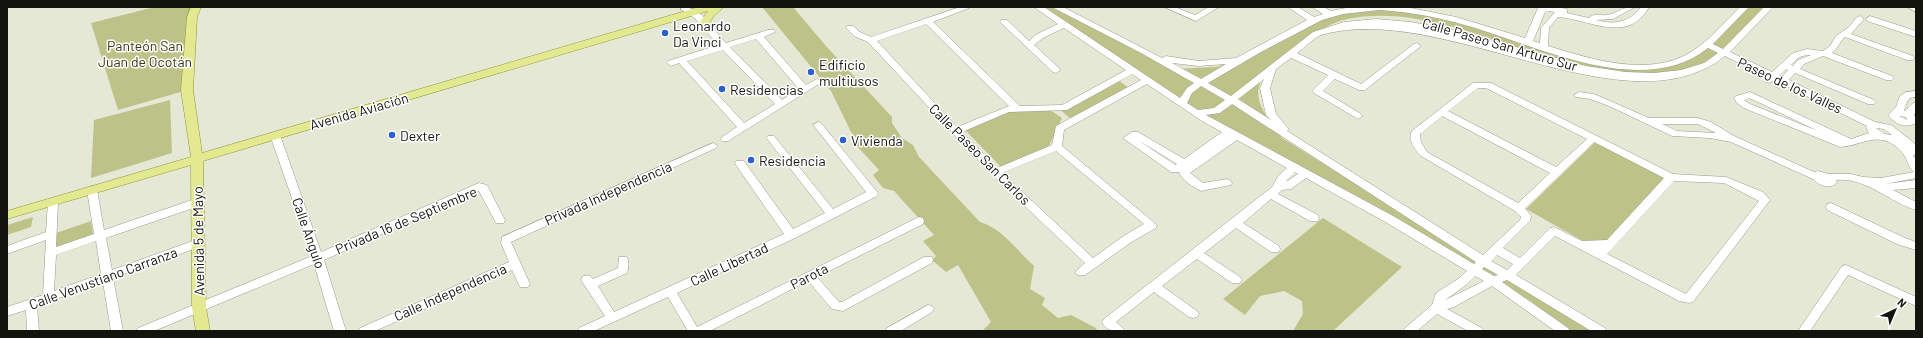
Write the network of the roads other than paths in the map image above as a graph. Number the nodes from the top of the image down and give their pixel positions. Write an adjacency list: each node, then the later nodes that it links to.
1 (196, 7): 93 (main road, Avenida 5 de Mayo)
2 (710, 7): 19 (main road, Avenida Aviación)
3 (719, 7): 27 (main road)
4 (1038, 7): 28 (street)
5 (1056, 7): 46 (street)
6 (1168, 7): 7 (street)
7 (1215, 7)
8 (1316, 7): 22 (street)
9 (1532, 7): 20 (street)
10 (1631, 7): 21 (street)
11 (1644, 7): 21 (street)
12 (1745, 7): 41 (street, Calle Paseo San Arturo Sur)
13 (1769, 7): 43 (street, Calle Paseo San Arturo Sur)
14 (1911, 7): 18 (street)
15 (965, 8): 24 (street)
16 (1298, 8): 26 (street)
17 (1416, 9): 22 (street, Calle Paseo San Arturo Sur); 30 (street, Calle Paseo San Arturo Sur)
18 (1916, 9)
19 (685, 10): 27 (street); 62 (main road, Avenida Aviación)
20 (1541, 10): 21 (street); 38 (street)
21 (1561, 10): 42 (street)
22 (1334, 13): 23 (street); 26 (street, Calle Paseo San Arturo Sur)
23 (1349, 20): 30 (street, Calle Paseo San Arturo Sur); 31 (street, Calle Paseo San Arturo Sur)
24 (928, 21): 36 (street); 72 (street)
25 (1004, 22): 37 (street)
26 (1311, 22): 31 (street); 48 (street, Calle Paseo San Arturo Sur)
27 (703, 23): 39 (street)
28 (1067, 26): 37 (street); 54 (street)
29 (850, 28): 36 (street, Calle Paseo San Carlos)
30 (1473, 30): 38 (street, Calle Paseo San Arturo Sur); 43 (street, Calle Paseo San Arturo Sur)
31 (1321, 31): 45 (street, Calle Paseo San Arturo Sur)
32 (771, 32): 35 (street)
33 (1844, 34): 34 (street); 44 (street); 47 (street)
34 (1916, 34)
35 (758, 36): 39 (street); 63 (street)
36 (871, 40): 81 (street, Calle Paseo San Carlos)
37 (1033, 42): 53 (street)
38 (1528, 42): 42 (street, Calle Paseo San Arturo Sur)
39 (724, 46): 49 (street); 70 (street)
40 (1417, 46): 55 (street)
41 (1705, 46): 42 (street, Calle Paseo San Arturo Sur); 43 (street, Paseo de los Valles)
42 (1544, 47)
43 (1721, 54): 59 (street, Paseo de los Valles)
44 (1822, 54): 51 (street); 57 (street)
45 (1288, 56): 52 (street, Calle Paseo San Arturo Sur); 55 (street)
46 (1155, 57): 48 (street); 61 (street)
47 (1910, 58)
48 (1241, 59): 61 (street, Calle Paseo San Arturo Sur)
49 (681, 60): 50 (street); 79 (street)
50 (671, 63)
51 (1790, 67): 59 (street); 68 (street)
52 (1272, 69): 67 (street, Calle Paseo San Arturo Sur); 88 (street)
53 (1056, 70)
54 (1132, 70): 56 (street); 58 (street)
55 (1332, 76): 76 (street)
56 (1116, 78): 64 (street); 72 (street)
57 (1889, 78)
58 (1148, 80): 64 (street); 69 (street)
59 (1776, 81): 80 (street, Paseo de los Valles)
60 (817, 82): 63 (street)
61 (1202, 83): 67 (street); 69 (street, Calle Paseo San Arturo Sur)
62 (437, 86): 83 (main road, Avenida Aviación); 93 (main road, Avenida Aviación)
63 (804, 89): 70 (street)
64 (1131, 90): 91 (street)
65 (1916, 94): 75 (street)
66 (1579, 95): 103 (street)
67 (1232, 100): 74 (street, Calle Paseo San Arturo Sur); 88 (street)
68 (1871, 102)
69 (1182, 103): 74 (street)
70 (781, 104): 79 (street)
71 (1916, 105): 77 (street)
72 (1017, 108): 81 (street)
73 (1442, 112): 86 (street); 99 (street); 116 (street)
74 (1197, 113): 82 (street)
75 (1896, 114): 77 (street); 80 (street)
76 (1358, 116)
77 (1910, 121): 84 (street)
78 (818, 125): 117 (street, Calle Libertad)
79 (743, 128): 87 (street)
80 (1876, 128): 84 (street, Paseo de los Valles); 89 (street)
81 (956, 131): 98 (street, Calle Paseo San Carlos)
82 (1233, 134): 95 (street); 96 (street); 104 (street)
83 (275, 135): 93 (main road, Avenida Aviación); 137 (street, Calle Ángulo)
84 (1895, 135): 92 (street); 97 (street)
85 (771, 138): 117 (street)
86 (1593, 138): 99 (street); 102 (street)
87 (725, 139)
88 (1293, 139): 140 (street)
89 (1850, 143): 89 (street)
90 (713, 146): 127 (street, Privada Independencia)
91 (1057, 147): 98 (street); 142 (street)
92 (1916, 152)
93 (197, 155): 108 (main road, Avenida Aviación); 112 (main road, Avenida 5 de Mayo); 115 (main road, Avenida Aviación)
94 (740, 163): 124 (street)
95 (1184, 164): 95 (street)
96 (1294, 167): 100 (street); 106 (street)
97 (1916, 169)
98 (995, 172): 142 (street, Calle Paseo San Carlos)
99 (1558, 172): 116 (street)
100 (1306, 173): 106 (street); 144 (street)
101 (1916, 175): 105 (street)
102 (1671, 177): 128 (street); 136 (street)
103 (1862, 180): 105 (street); 107 (street)
104 (1227, 183)
105 (1905, 183): 107 (street); 110 (street)
106 (1280, 186): 109 (street)
107 (1875, 187): 113 (street)
108 (92, 190): 111 (main road, Avenida Aviación); 125 (street)
109 (1270, 194): 119 (street); 122 (street)
110 (1916, 201)
111 (53, 202): 118 (main road, Avenida Aviación); 123 (street)
112 (198, 202): 125 (street); 126 (main road, Avenida 5 de Mayo)
113 (1916, 206)
114 (1831, 207): 130 (street)
115 (7, 208)
116 (1520, 208): 132 (street)
117 (831, 214): 124 (street, Calle Libertad)
118 (7, 215)
119 (1314, 218)
120 (500, 220): 137 (street, Privada 16 de Septiembre)
121 (919, 221): 148 (street, Parota)
122 (1236, 223): 131 (street); 135 (street)
123 (51, 234): 133 (street); 134 (street)
124 (791, 235): 153 (street, Calle Libertad)
125 (100, 236): 134 (street); 147 (street)
126 (198, 243): 147 (street, Calle Venustiano Carranza); 158 (main road, Avenida 5 de Mayo)
127 (506, 243): 141 (street, Calle Independencia)
128 (1610, 244): 129 (street); 136 (street)
129 (1582, 245): 136 (street); 143 (street)
130 (1916, 246)
131 (1275, 249)
132 (1496, 249): 140 (street); 143 (street)
133 (7, 250)
134 (50, 253): 154 (street)
135 (1196, 253): 149 (street); 152 (street)
136 (1600, 255)
137 (318, 258): 158 (street); 168 (street, Calle Ángulo)
138 (623, 260): 163 (street)
139 (928, 260): 148 (street)
140 (1483, 261): 144 (street); 146 (street)
141 (515, 264): 151 (street, Calle Independencia); 169 (street, Calle Independencia)
142 (1093, 264): 145 (street)
143 (1521, 264): 146 (street)
144 (1474, 270): 150 (street); 157 (street)
145 (1081, 272)
146 (1509, 275): 150 (street); 178 (street)
147 (107, 276): 154 (street, Calle Venustiano Carranza); 165 (street)
148 (810, 276): 172 (street, Parota)
149 (1236, 280)
150 (1493, 281): 157 (street); 177 (street)
151 (524, 284)
152 (1154, 286): 162 (street); 174 (street)
153 (670, 291): 163 (street, Calle Libertad); 171 (street)
154 (48, 298): 156 (street, Calle Venustiano Carranza)
155 (1909, 301): 160 (street); 179 (street)
156 (31, 304): 161 (street, Calle Venustiano Carranza); 164 (street)
157 (1437, 307): 175 (street); 176 (street)
158 (200, 308): 166 (street); 167 (main road, Avenida 5 de Mayo)
159 (928, 309): 173 (street)
160 (1916, 310)
161 (7, 312)
162 (1194, 314)
163 (612, 318): 170 (street, Calle Libertad)
164 (33, 331)
165 (117, 331)
166 (142, 331)
167 (203, 331)
168 (340, 331)
169 (364, 331)
170 (583, 331)
171 (694, 331)
172 (699, 331)
173 (891, 331)
174 (1120, 331)
175 (1409, 331)
176 (1478, 331)
177 (1564, 331)
178 (1601, 331)
179 (1804, 331)

